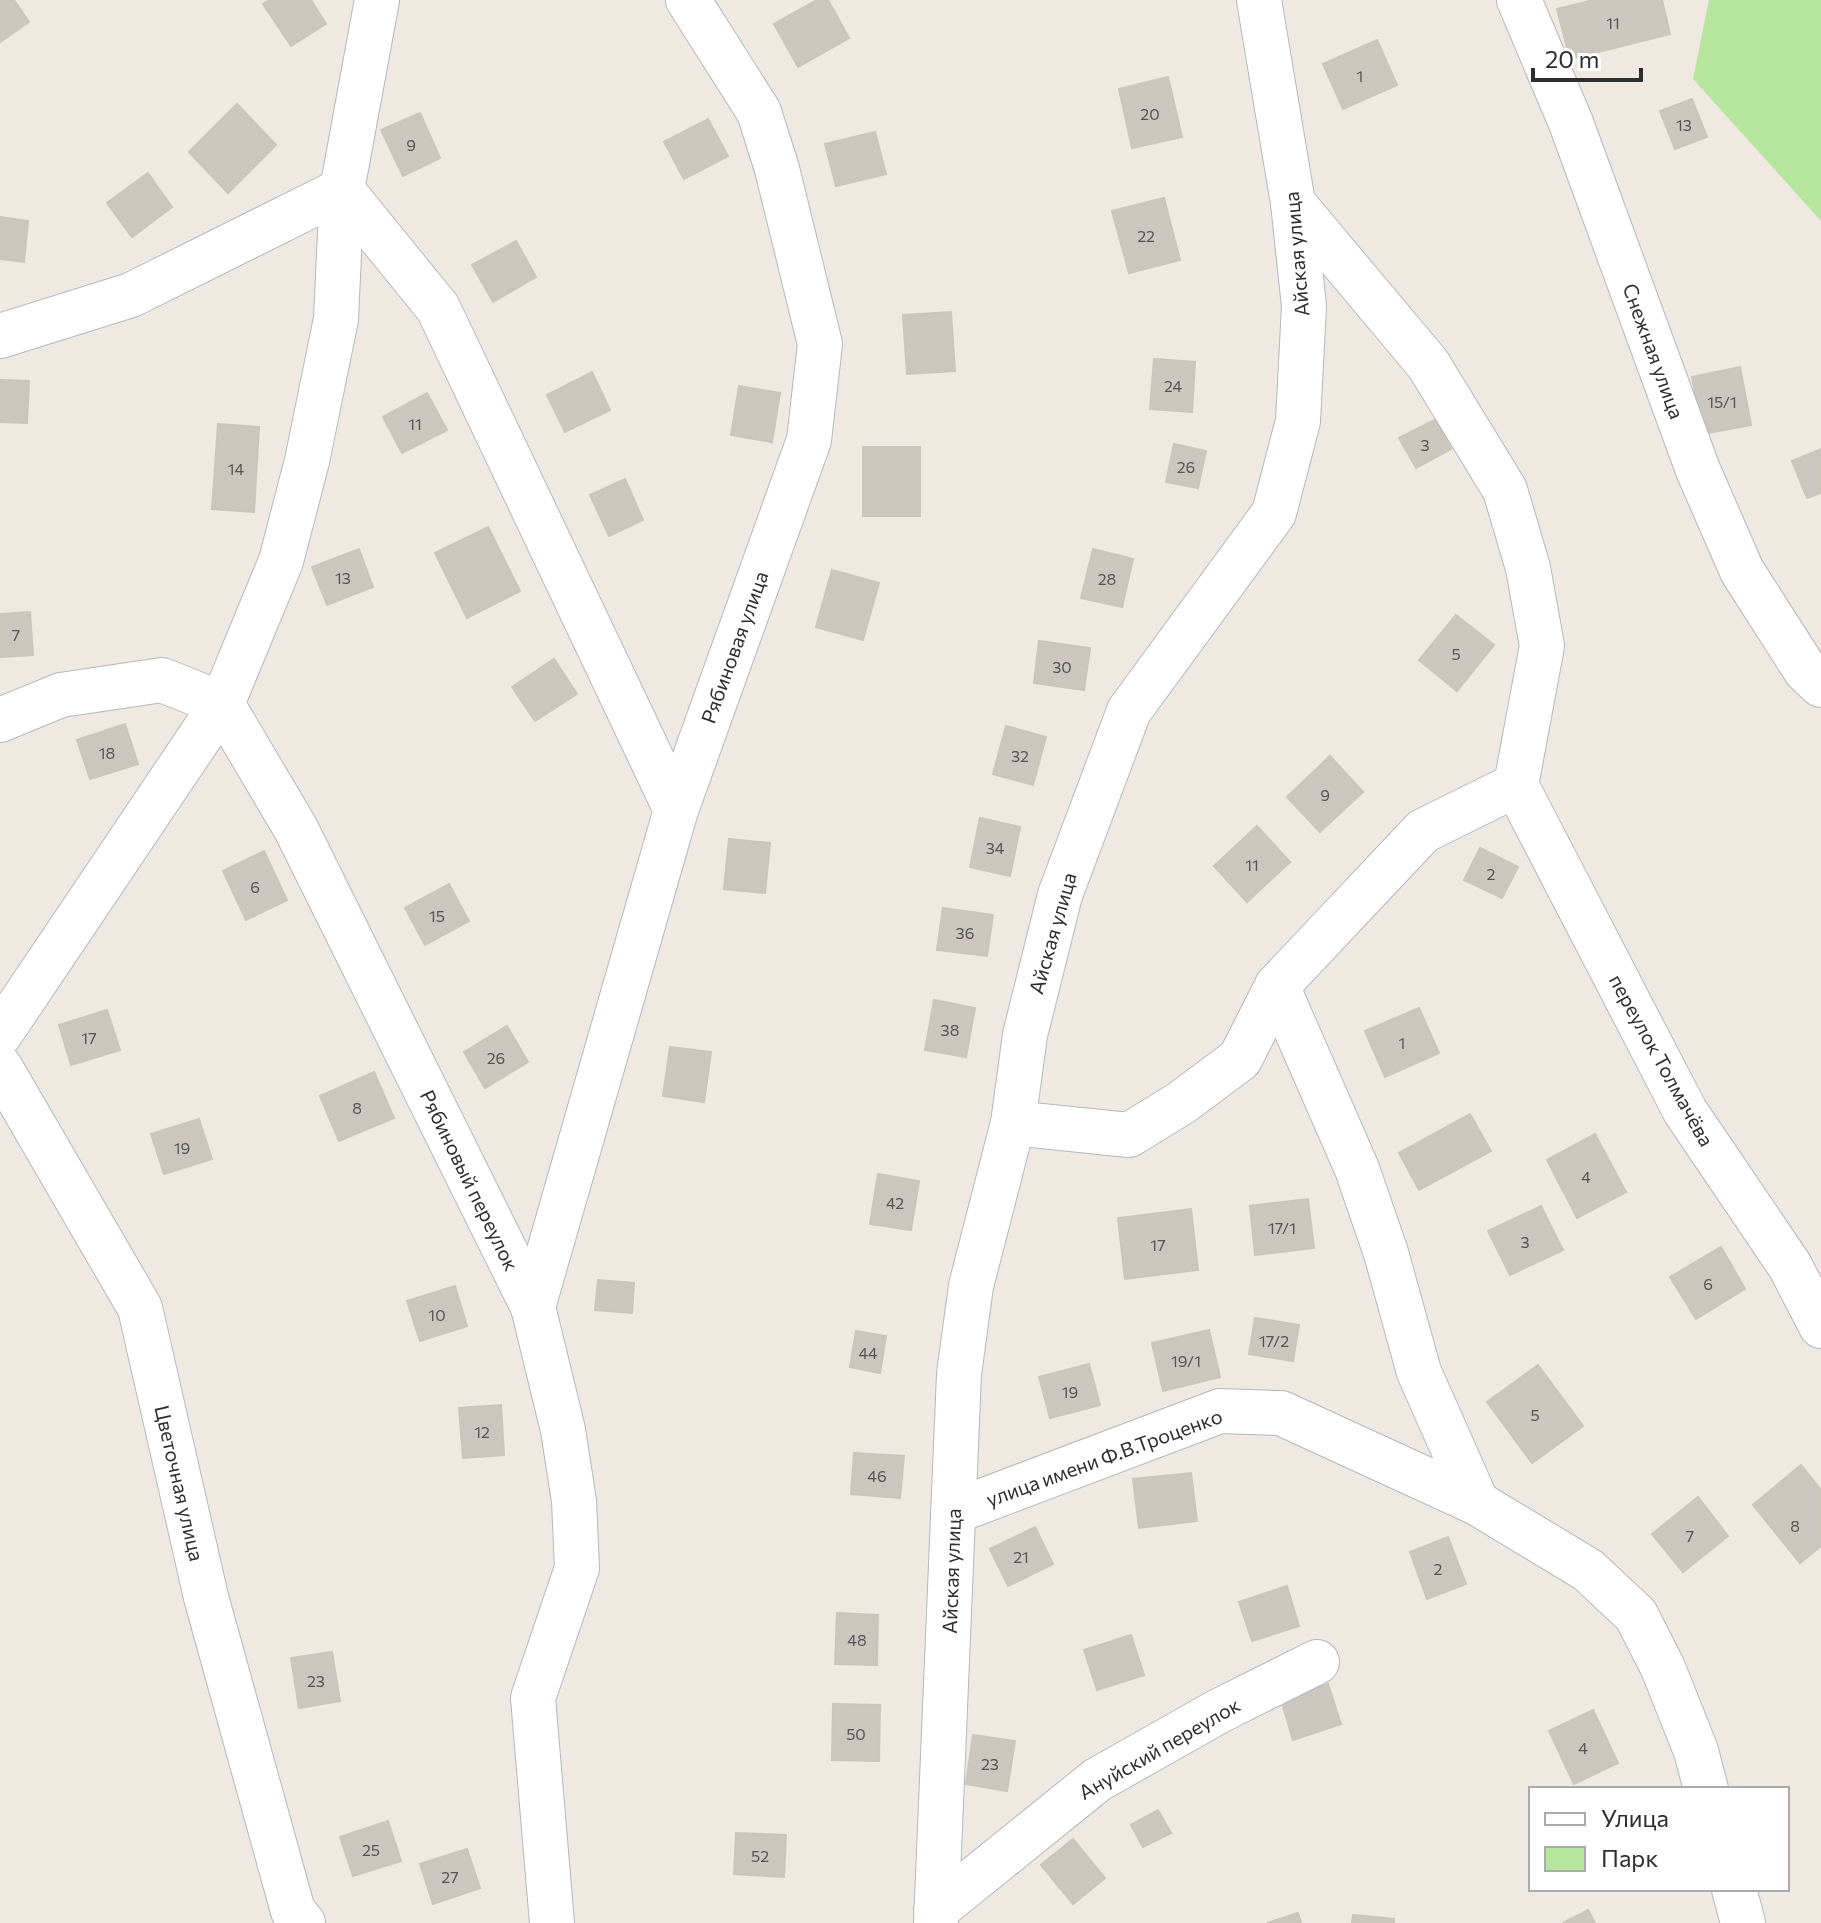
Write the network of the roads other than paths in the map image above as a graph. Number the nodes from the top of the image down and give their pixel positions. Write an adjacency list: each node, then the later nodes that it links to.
1 (377, 0): 5 (street)
2 (688, 0): 12 (street, Рябиновая улица)
3 (1259, 0): 6 (street, Айская улица)
4 (1519, 0): 8 (street, Снежная улица)
5 (342, 190): 7 (street); 9 (street); 12 (street)
6 (1293, 203): 11 (street); 16 (street, Айская улица)
7 (0, 336)
8 (1821, 685)
9 (222, 704): 10 (street); 14 (street); 17 (street, Рябиновый переулок)
10 (0, 720)
11 (1516, 785): 13 (street); 18 (street, переулок Толмачёва)
12 (676, 810): 17 (street, Рябиновая улица)
13 (1277, 986): 16 (street); 19 (street)
14 (0, 1034)
15 (0, 1067): 25 (street, Цветочная улица)
16 (1013, 1123): 20 (street, Айская улица)
17 (533, 1307): 26 (street, Рябиновый переулок)
18 (1821, 1326)
19 (1477, 1503): 20 (street, улица имени Ф.В.Троценко); 22 (street, улица имени Ф.В.Троценко)
20 (953, 1512): 24 (street, Айская улица)
21 (1317, 1662): 24 (street, Ануйский переулок)
22 (1705, 1787)
23 (1735, 1891): 27 (street)
24 (936, 1916)
25 (303, 1923)
26 (552, 1923)
27 (1743, 1923)

